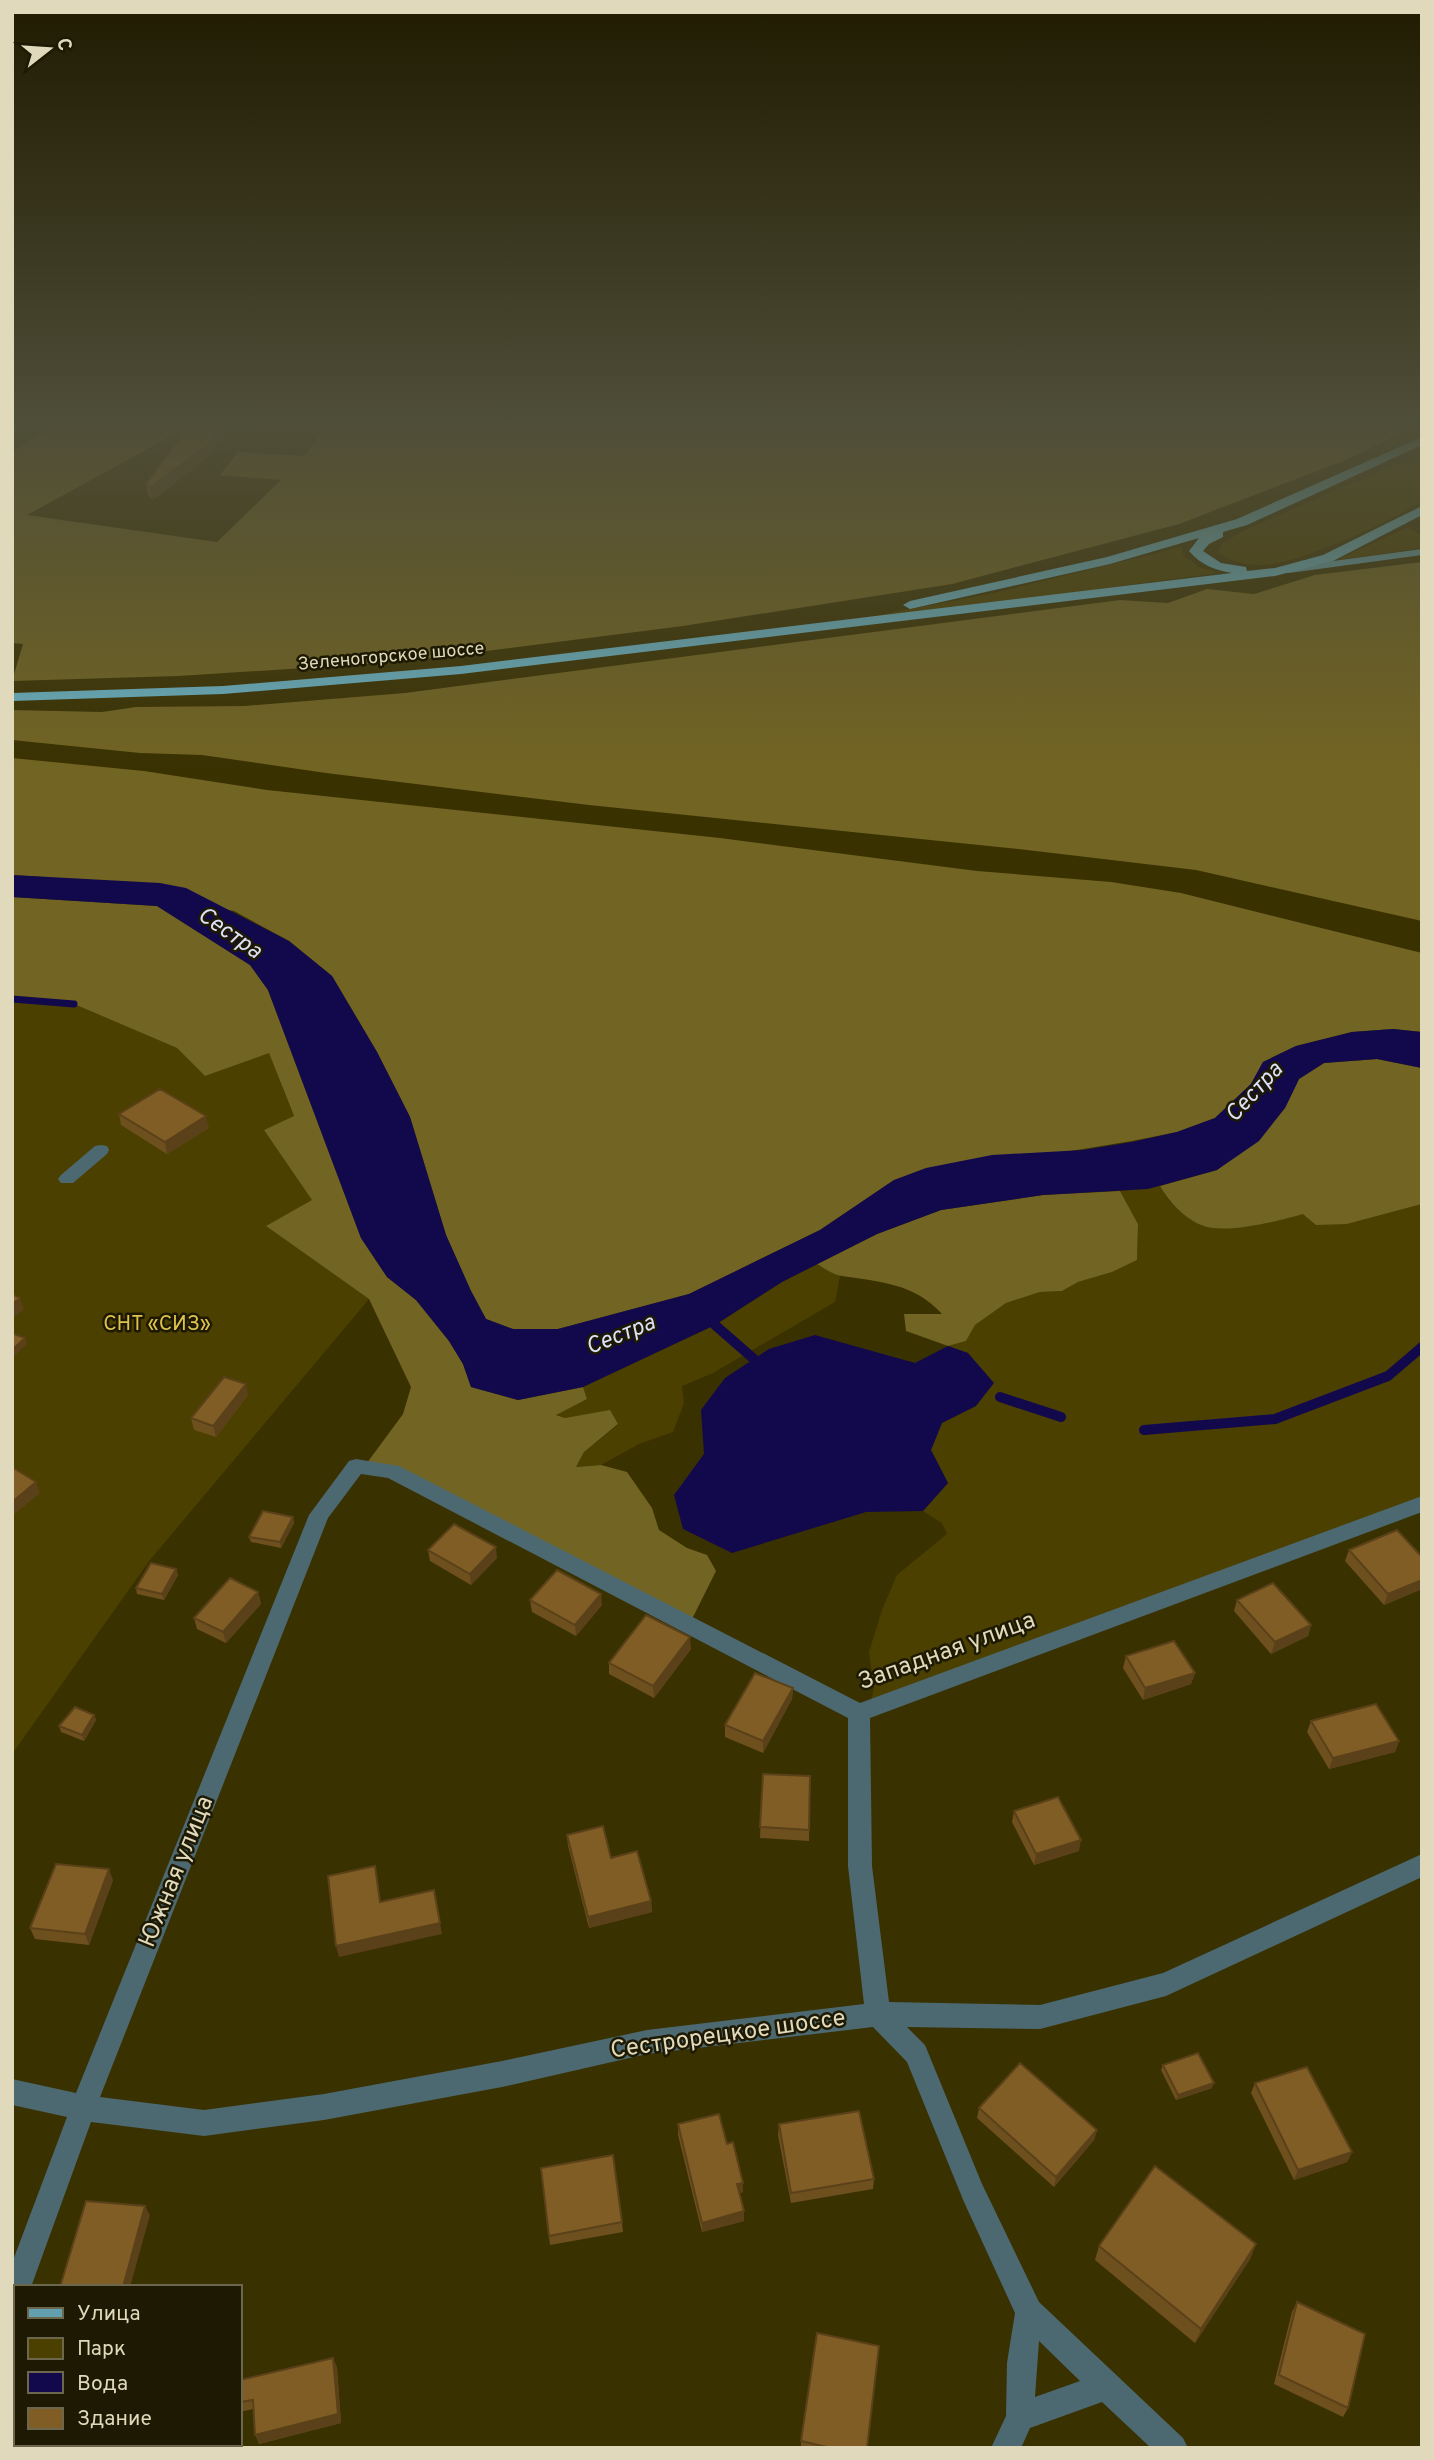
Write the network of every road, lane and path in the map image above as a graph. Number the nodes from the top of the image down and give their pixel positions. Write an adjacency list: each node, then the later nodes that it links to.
1 (1174, 541): 6 (highway, Зеленогорское шоссе)
2 (1203, 541): 5 (highway)
3 (1362, 541): 5 (highway, Зеленогорское шоссе)
4 (1422, 552): 5 (main road)
5 (1275, 572): 6 (highway, Зеленогорское шоссе)
6 (771, 632): 7 (highway, Зеленогорское шоссе)
7 (12, 697)
8 (101, 1150): 9 (street)
9 (67, 1179)
10 (356, 1466): 12 (street, Западная улица); 16 (street, Южная улица)
11 (1422, 1504): 12 (street, Западная улица)
12 (859, 1713): 14 (street)
13 (1422, 1866): 14 (street, Сестрорецкое шоссе)
14 (878, 2014): 16 (street, Сестрорецкое шоссе); 18 (street)
15 (12, 2092): 16 (street, Сестрорецкое шоссе)
16 (83, 2108): 17 (street, Южная улица)
17 (17, 2285)
18 (1029, 2312): 19 (street); 20 (street)
19 (1106, 2386): 20 (street); 22 (street)
20 (1020, 2417): 21 (street)
21 (1006, 2448)
22 (1173, 2448)

